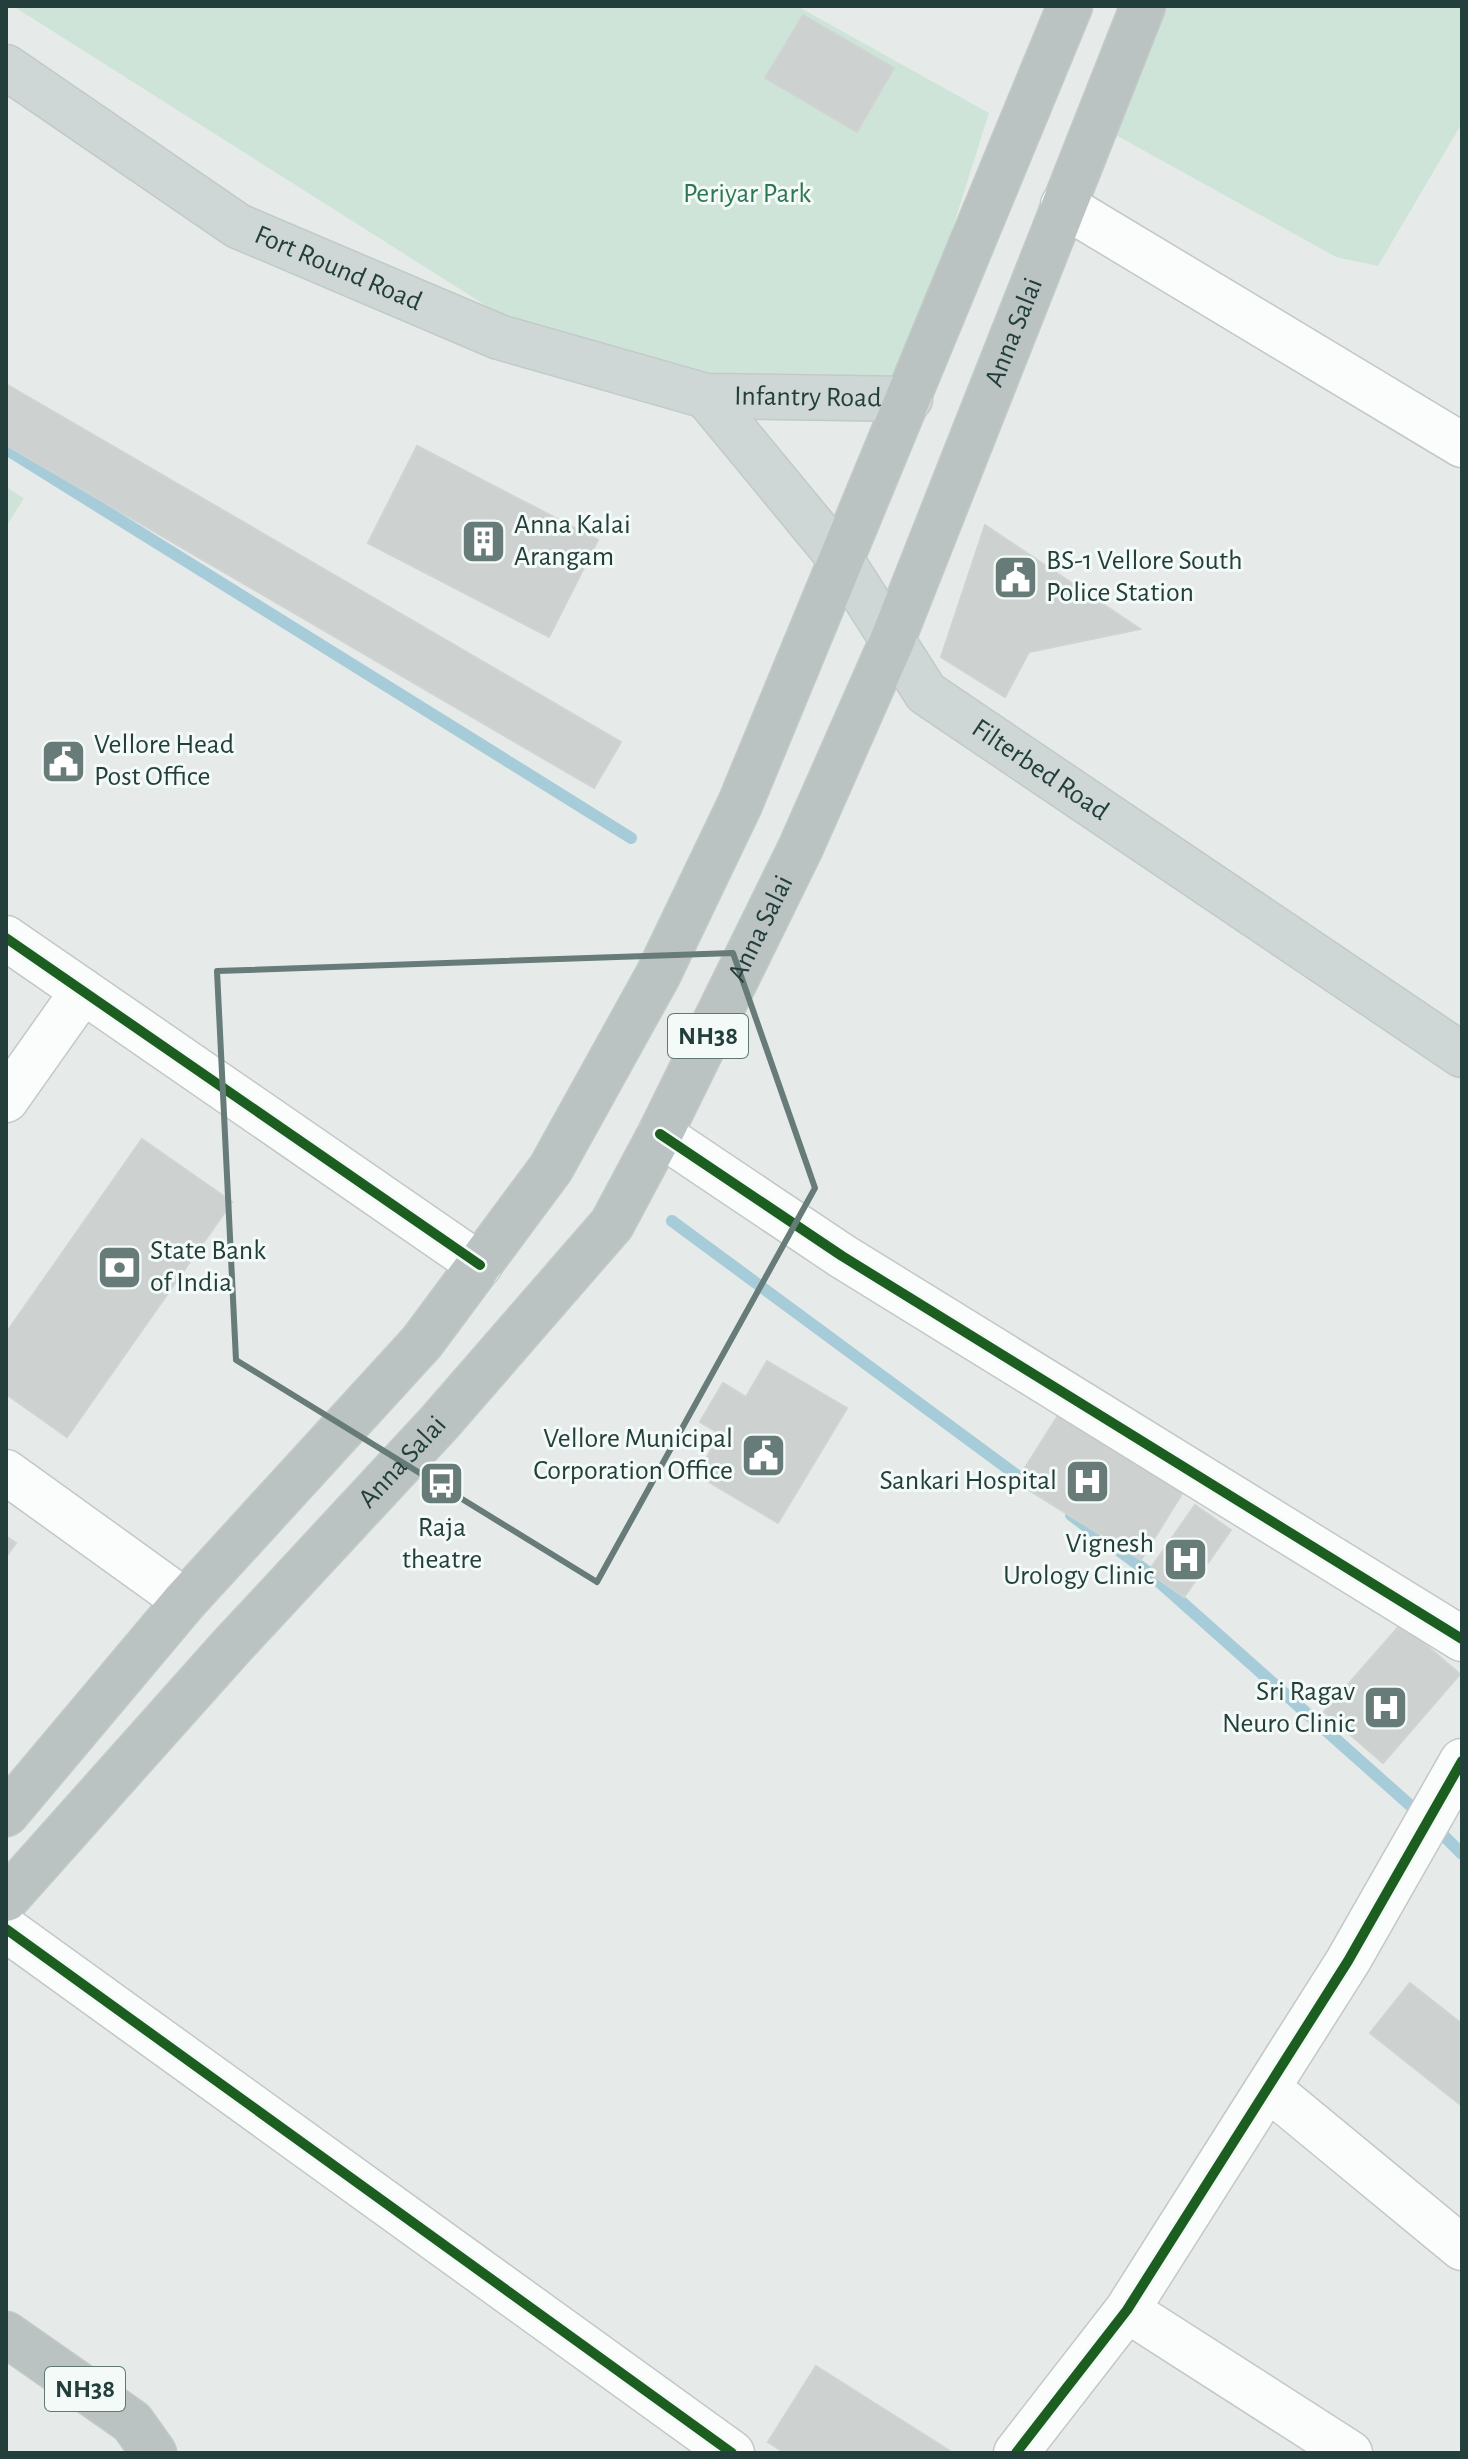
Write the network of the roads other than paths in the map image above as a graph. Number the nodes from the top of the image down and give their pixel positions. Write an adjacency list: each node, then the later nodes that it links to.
1 (1070, 6): 6 (highway, NH38)
2 (1143, 6): 4 (highway, Anna Salai / NH38)
3 (6, 67): 5 (main road, Fort Round Road)
4 (1063, 205): 7 (street); 9 (highway, Anna Salai / NH38)
5 (706, 396): 6 (main road, Infantry Road); 8 (main road, Filterbed Road)
6 (910, 399): 8 (highway, NH38)
7 (1462, 445)
8 (842, 561): 9 (main road, Filterbed Road); 15 (highway, NH38)
9 (892, 641): 12 (main road, Filterbed Road); 14 (highway, Anna Salai / NH38)
10 (6, 938): 11 (street)
11 (83, 991): 13 (street); 15 (street)
12 (1459, 1043)
13 (6, 1100)
14 (660, 1134): 18 (street); 21 (highway, Anna Salai / NH38)
15 (480, 1265): 17 (highway, NH38)
16 (6, 1472): 17 (street)
17 (185, 1601): 20 (highway, NH38)
18 (1462, 1639)
19 (1462, 1761): 23 (street)
20 (6, 1814)
21 (6, 1899)
22 (6, 1929): 28 (street)
23 (1268, 2088): 24 (street); 25 (street)
24 (1462, 2248)
25 (1127, 2310): 29 (street); 30 (street)
26 (6, 2334): 27 (highway, NH38)
27 (154, 2453)
28 (732, 2453)
29 (1016, 2453)
30 (1350, 2453)

